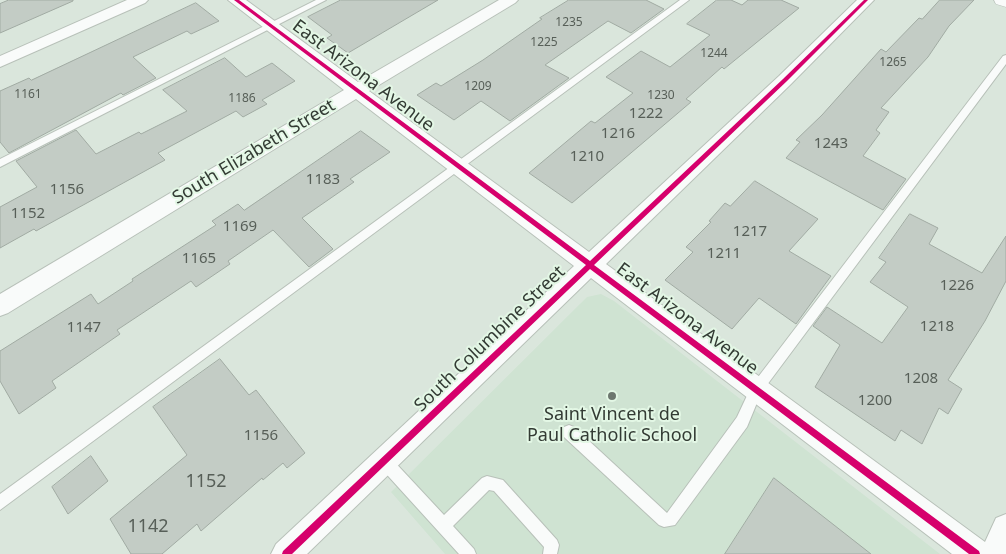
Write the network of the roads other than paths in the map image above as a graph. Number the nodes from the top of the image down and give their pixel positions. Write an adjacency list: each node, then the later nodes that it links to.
1 (140, 0): 11 (street)
2 (236, 0): 9 (street, East Arizona Avenue)
3 (322, 0): 9 (lane)
4 (510, 0): 12 (street, South Elizabeth Street)
5 (685, 0): 14 (lane)
6 (866, 0): 15 (street, South Columbine Street)
7 (1002, 0): 8 (street)
8 (1006, 1)
9 (271, 25): 12 (street, East Arizona Avenue); 13 (lane)
10 (1006, 58): 17 (lane)
11 (0, 62)
12 (357, 90): 14 (street, East Arizona Avenue); 16 (street, South Elizabeth Street)
13 (0, 164)
14 (459, 166): 15 (street, East Arizona Avenue); 20 (lane)
15 (590, 265): 17 (street, East Arizona Avenue); 19 (street, South Columbine Street)
16 (0, 306)
17 (756, 389): 18 (lane); 26 (street, East Arizona Avenue)
18 (569, 432)
19 (384, 461): 21 (lane); 23 (street, South Columbine Street)
20 (0, 503)
21 (443, 526): 24 (lane); 25 (lane)
22 (1006, 528): 27 (street)
23 (286, 554)
24 (469, 554)
25 (550, 554)
26 (976, 554)
27 (995, 554)

